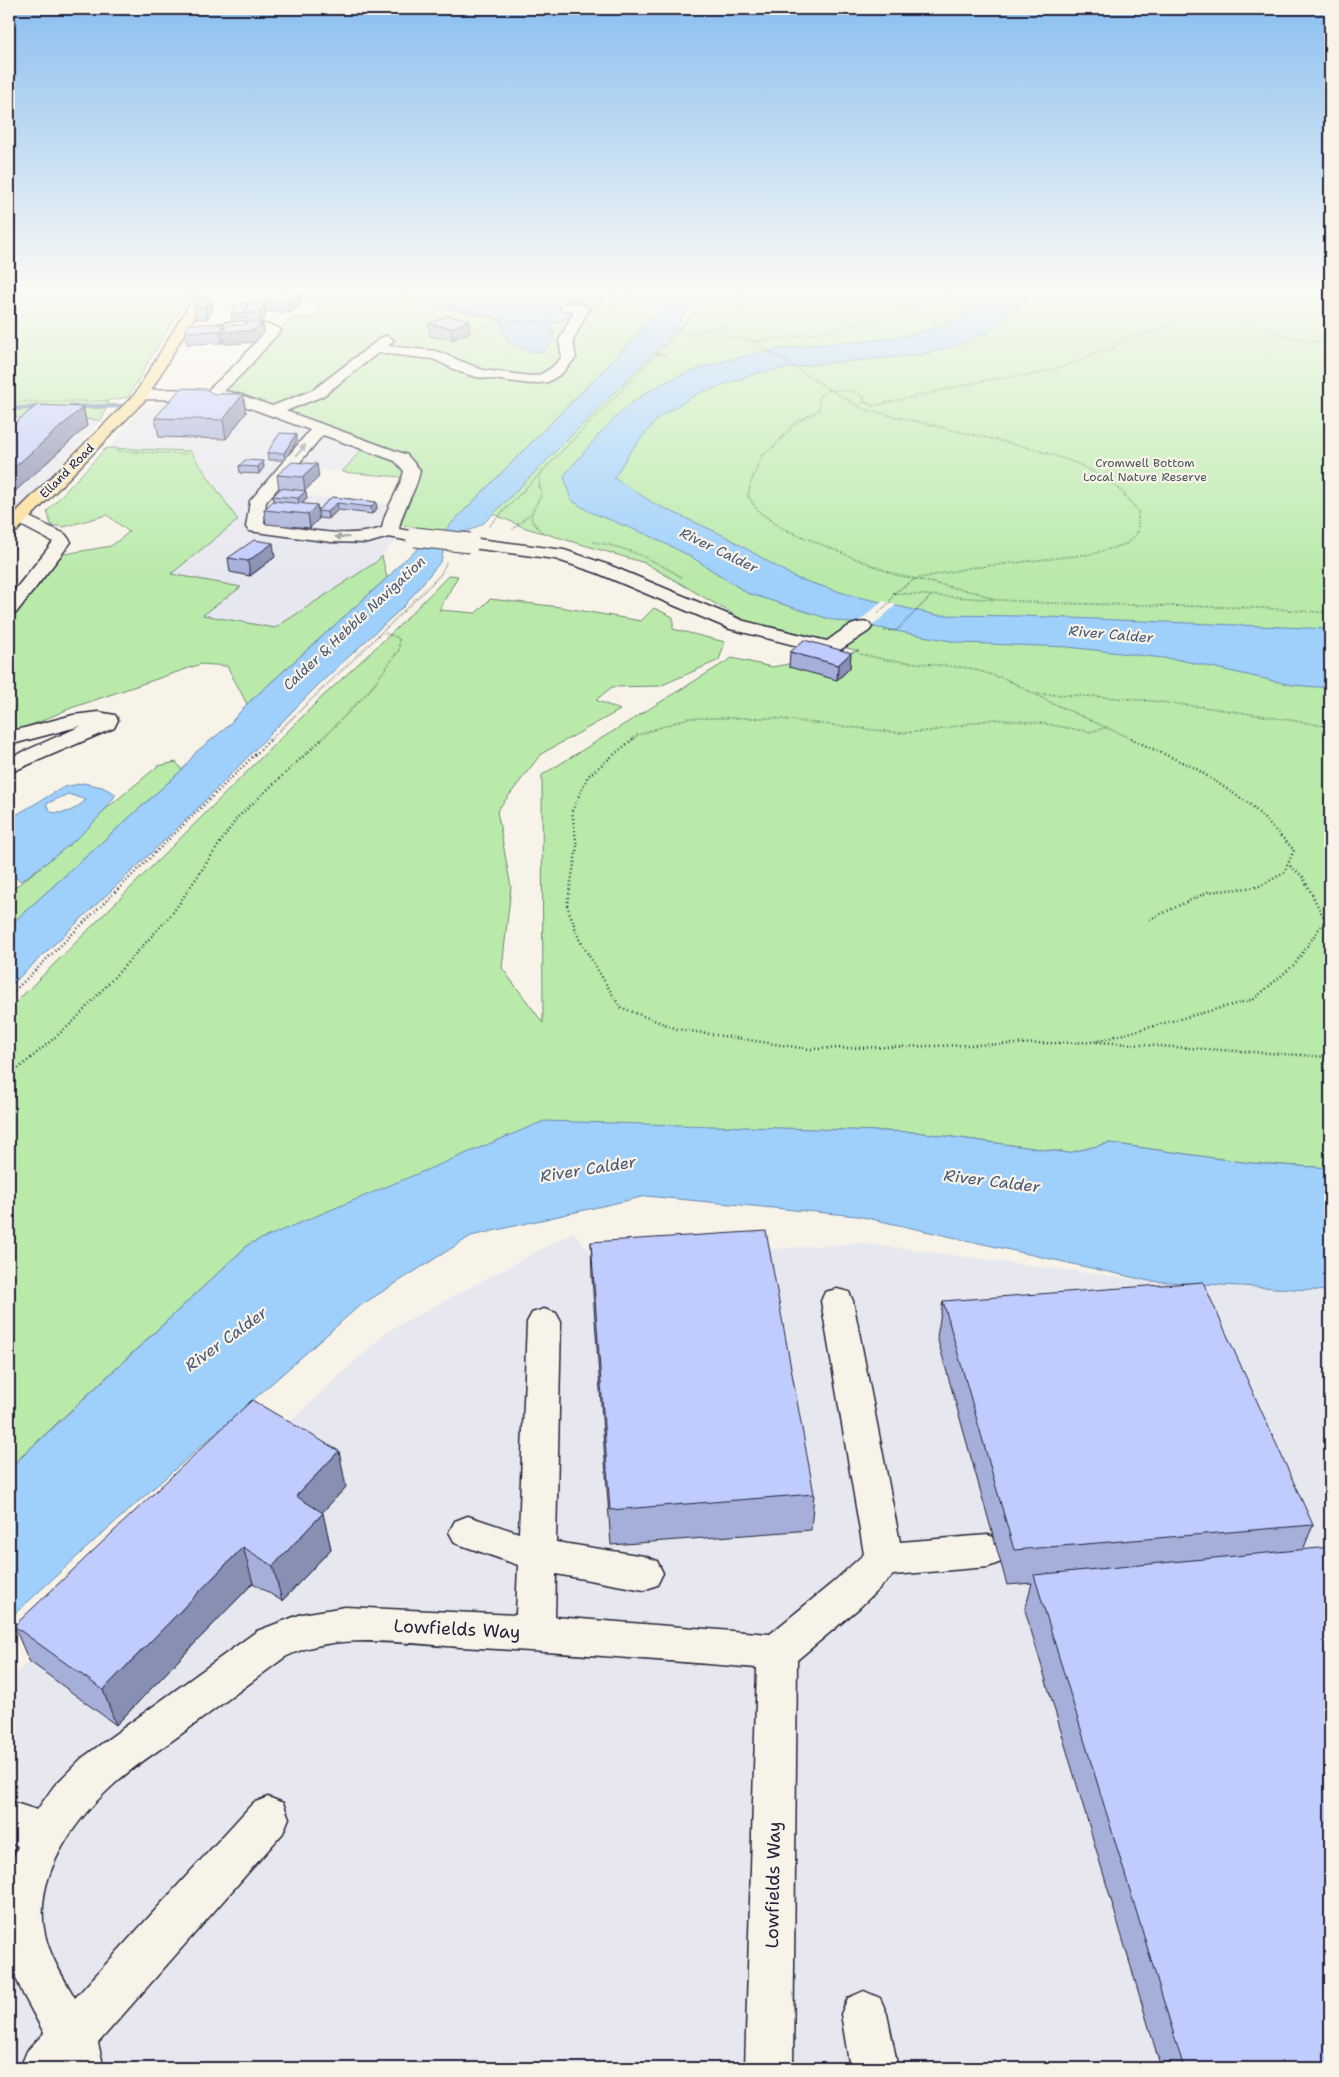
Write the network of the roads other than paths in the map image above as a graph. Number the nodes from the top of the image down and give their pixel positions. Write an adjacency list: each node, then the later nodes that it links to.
1 (148, 384): 5 (main road, Elland Road)
2 (223, 384): 4 (street)
3 (330, 384): 6 (street)
4 (211, 395): 5 (street); 6 (street)
5 (141, 396): 8 (main road, Elland Road)
6 (274, 411): 7 (street)
7 (321, 428): 9 (street); 9 (street, one-way to 7)
8 (15, 524): 10 (street)
9 (390, 531): 11 (street, bridge)
10 (9, 609)
11 (862, 627)
12 (9, 740): 13 (street)
13 (9, 766)
14 (837, 1301): 19 (street)
15 (544, 1322): 18 (street)
16 (468, 1532): 18 (street)
17 (988, 1551): 19 (street)
18 (538, 1555): 20 (street); 21 (street)
19 (884, 1559): 22 (street)
20 (644, 1573)
21 (536, 1633): 22 (street, Lowfields Way); 25 (street, Lowfields Way)
22 (777, 1652): 26 (street, Lowfields Way)
23 (268, 1818): 25 (street)
24 (864, 2014): 27 (street)
25 (65, 2058)
26 (769, 2068)
27 (874, 2068)

